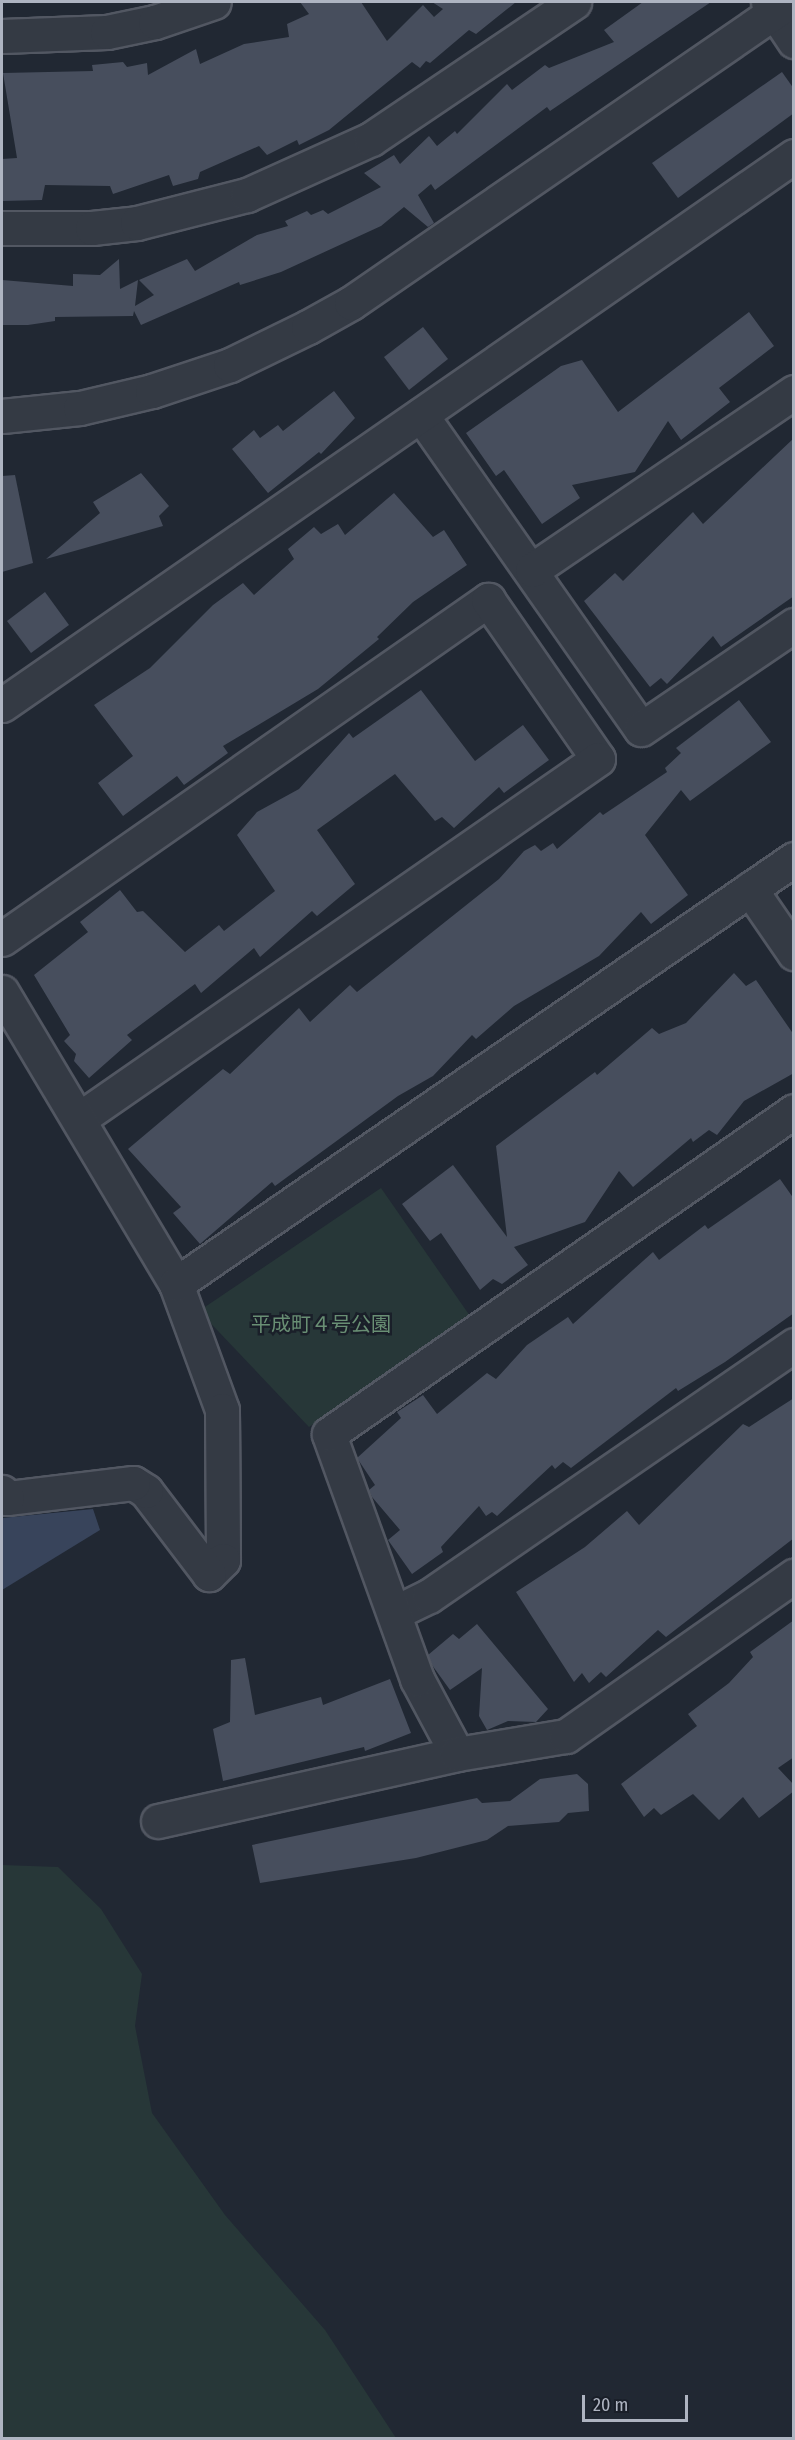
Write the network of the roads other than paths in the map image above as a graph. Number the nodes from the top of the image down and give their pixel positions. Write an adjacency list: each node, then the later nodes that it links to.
1 (214, 2): 4 (street)
2 (574, 2): 7 (street)
3 (777, 5): 5 (street); 9 (street)
4 (2, 36)
5 (794, 40)
6 (794, 156): 10 (street)
7 (2, 228)
8 (794, 392): 11 (street)
9 (2, 416)
10 (422, 416): 11 (street); 13 (street)
11 (532, 570): 12 (street)
12 (794, 625)
13 (2, 705)
14 (794, 859): 15 (street)
15 (750, 889): 17 (street); 21 (street)
16 (2, 939): 20 (street)
17 (794, 953)
18 (2, 992): 20 (street)
19 (794, 1111): 25 (street)
20 (78, 1119): 21 (street)
21 (176, 1284): 23 (street)
22 (794, 1345): 25 (street)
23 (2, 1492)
24 (791, 1583): 26 (street)
25 (394, 1613): 26 (street)
26 (457, 1754): 27 (street)
27 (158, 1821)

